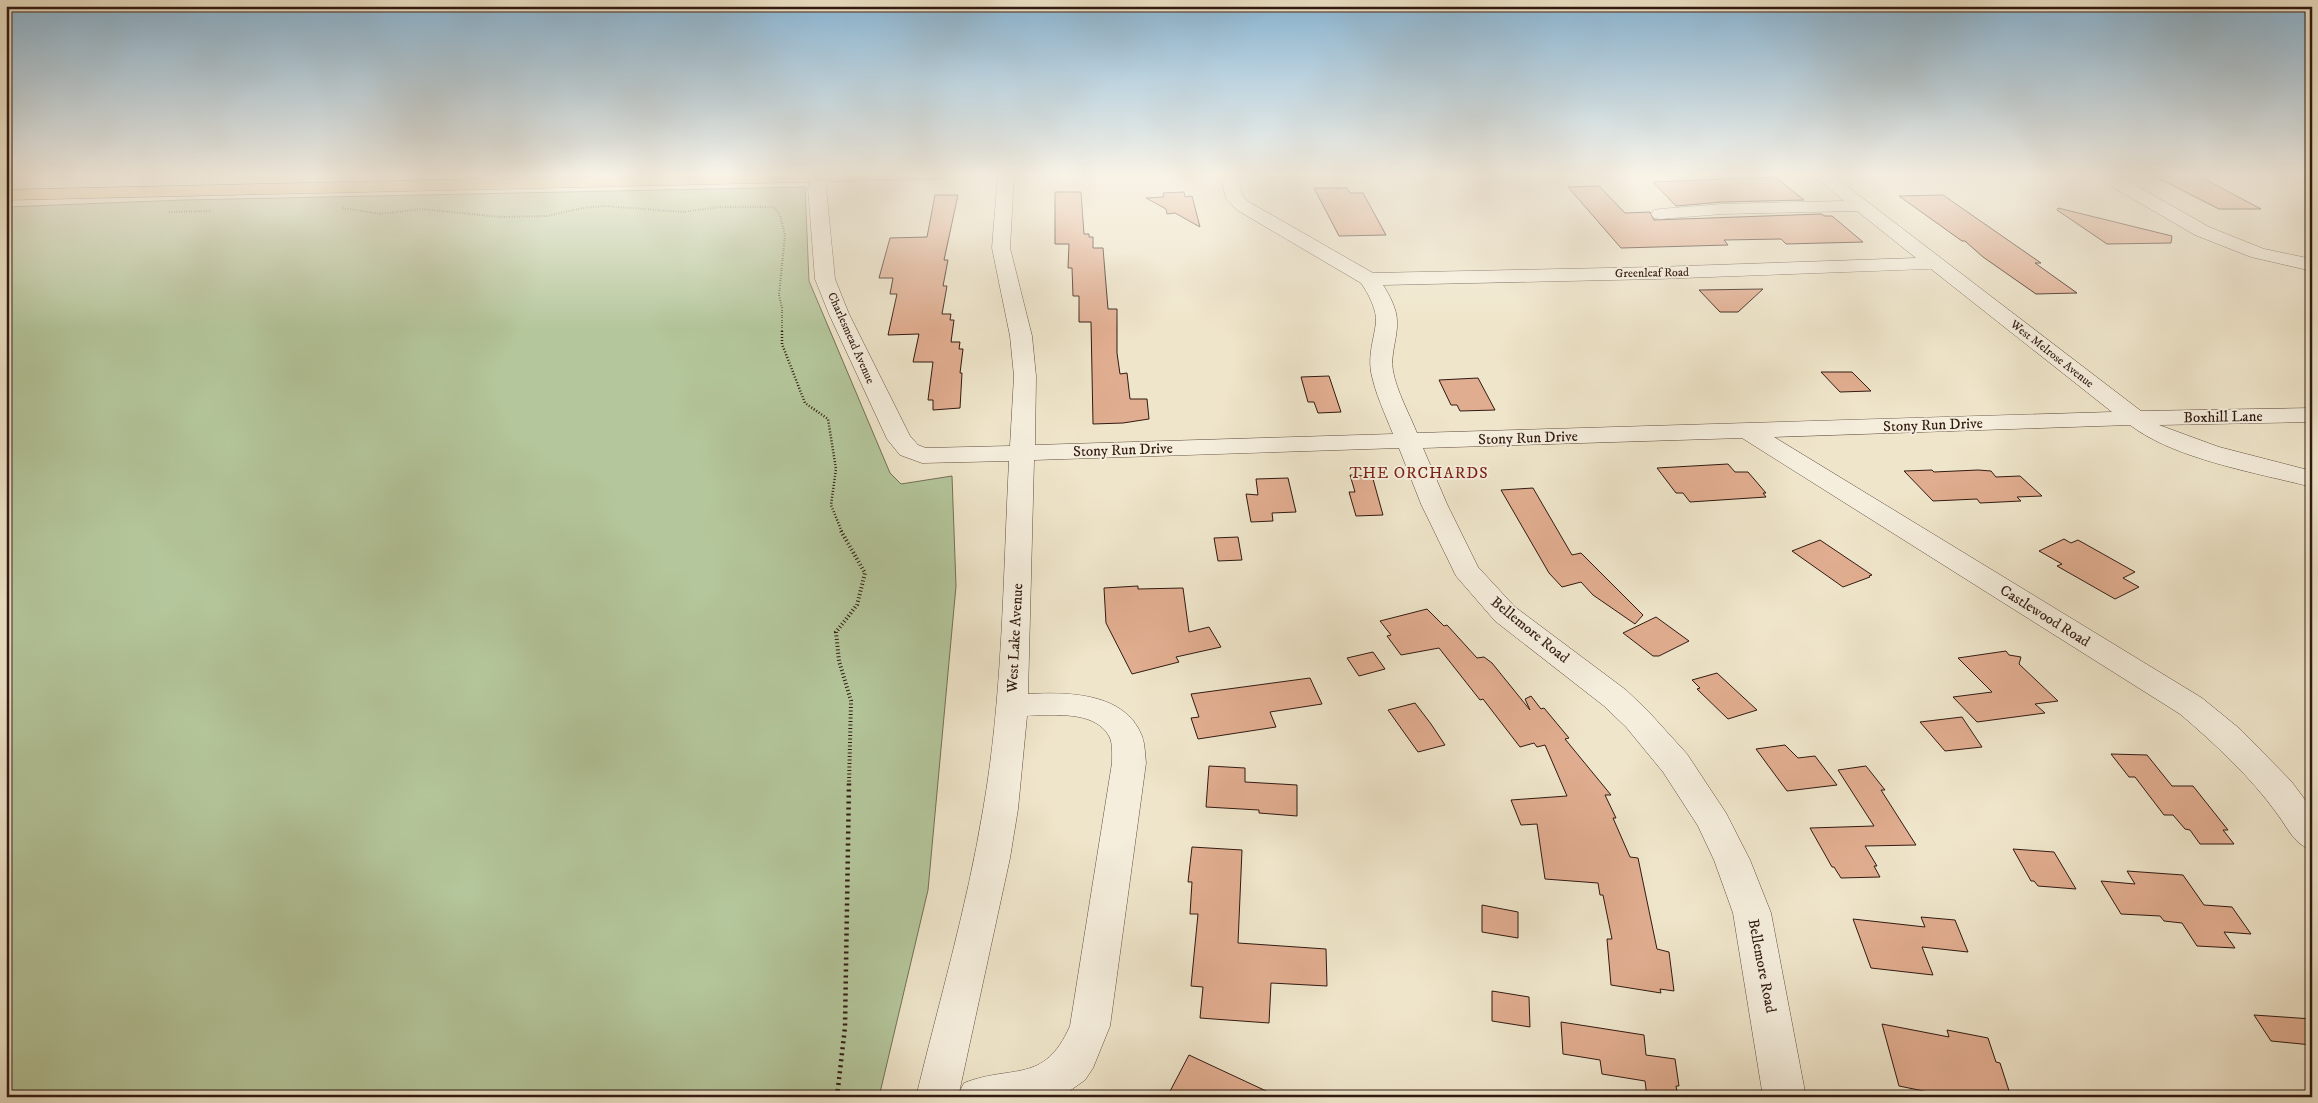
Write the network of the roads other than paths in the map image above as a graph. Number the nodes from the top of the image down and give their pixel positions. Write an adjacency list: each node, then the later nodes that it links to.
1 (820, 225): 14 (street, Charlesmead Avenue)
2 (1002, 225): 13 (street, West Lake Avenue)
3 (1276, 225): 8 (street)
4 (1885, 225): 6 (street, West Melrose Avenue)
5 (2195, 225): 7 (street)
6 (1935, 264): 8 (street, Greenleaf Road); 10 (street, West Melrose Avenue)
7 (2312, 266)
8 (1369, 280): 12 (street, Bellemore Road)
9 (2312, 415): 10 (street, Boxhill Lane)
10 (2134, 418): 11 (street, Stony Run Drive); 15 (street, West Melrose Avenue)
11 (1748, 430): 12 (street, Stony Run Drive); 17 (street, Castlewood Road)
12 (1409, 441): 13 (street, Stony Run Drive); 20 (street, Bellemore Road)
13 (1024, 453): 14 (street, Stony Run Drive); 16 (street, West Lake Avenue)
14 (922, 456)
15 (2312, 479)
16 (1012, 705): 18 (street, West Lake Avenue); 19 (street)
17 (2312, 836)
18 (937, 1097)
19 (978, 1097)
20 (1785, 1097)

